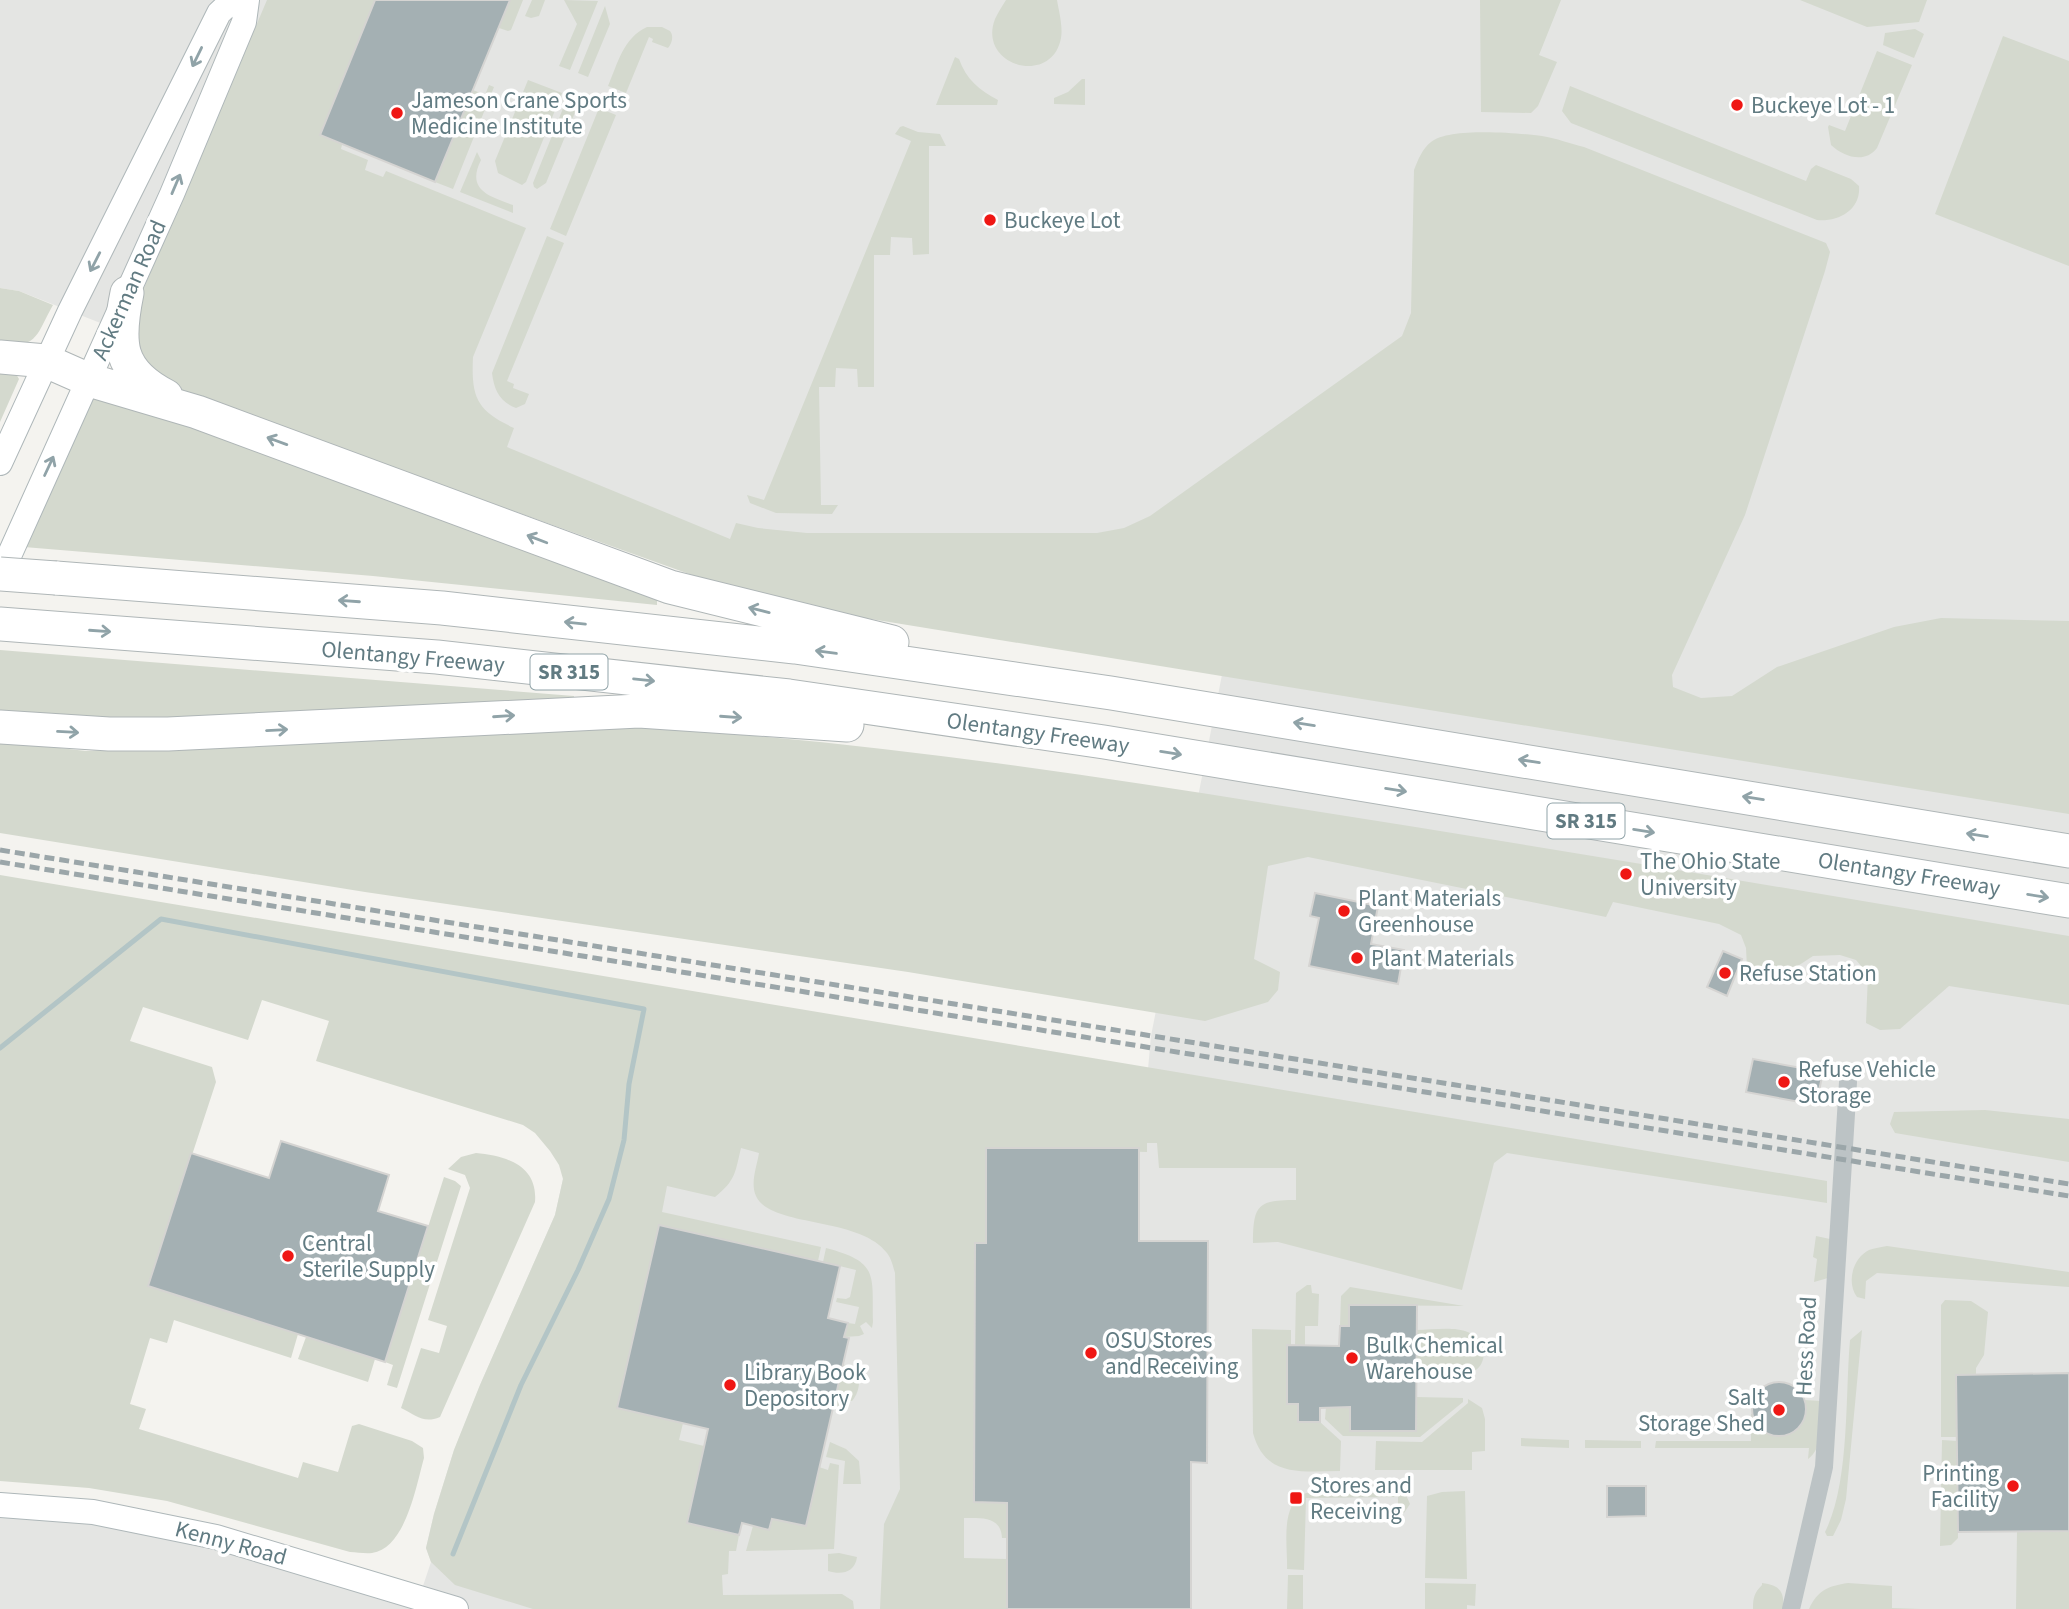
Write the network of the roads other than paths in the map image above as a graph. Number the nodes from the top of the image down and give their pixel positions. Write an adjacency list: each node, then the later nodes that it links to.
1 (233, 0): 5 (main road, Ackerman Road, one-way to 5)
2 (247, 0): 3 (main road, Ackerman Road, one-way to 2)
3 (127, 293): 6 (main road, Ackerman Road); 7 (highway)
4 (0, 357): 5 (highway)
5 (46, 361): 6 (highway); 8 (main road, Ackerman Road)
6 (89, 380): 7 (highway); 9 (main road, Ackerman Road, one-way to 6)
7 (197, 412): 11 (highway, one-way to 7)
8 (0, 463)
9 (0, 575): 11 (highway, SR 315, one-way to 9, bridge)
10 (16, 625): 13 (highway, Olentangy Freeway / SR 315, one-way to 13)
11 (1111, 693): 14 (highway, SR 315, one-way to 11)
12 (0, 727): 13 (highway, one-way to 13)
13 (1104, 742): 15 (highway, Olentangy Freeway / SR 315, one-way to 15)
14 (2069, 850)
15 (2069, 901)
16 (1848, 1082): 19 (street, Hess Road)
17 (0, 1505): 18 (main road, Kenny Road)
18 (456, 1609)
19 (1791, 1609)

